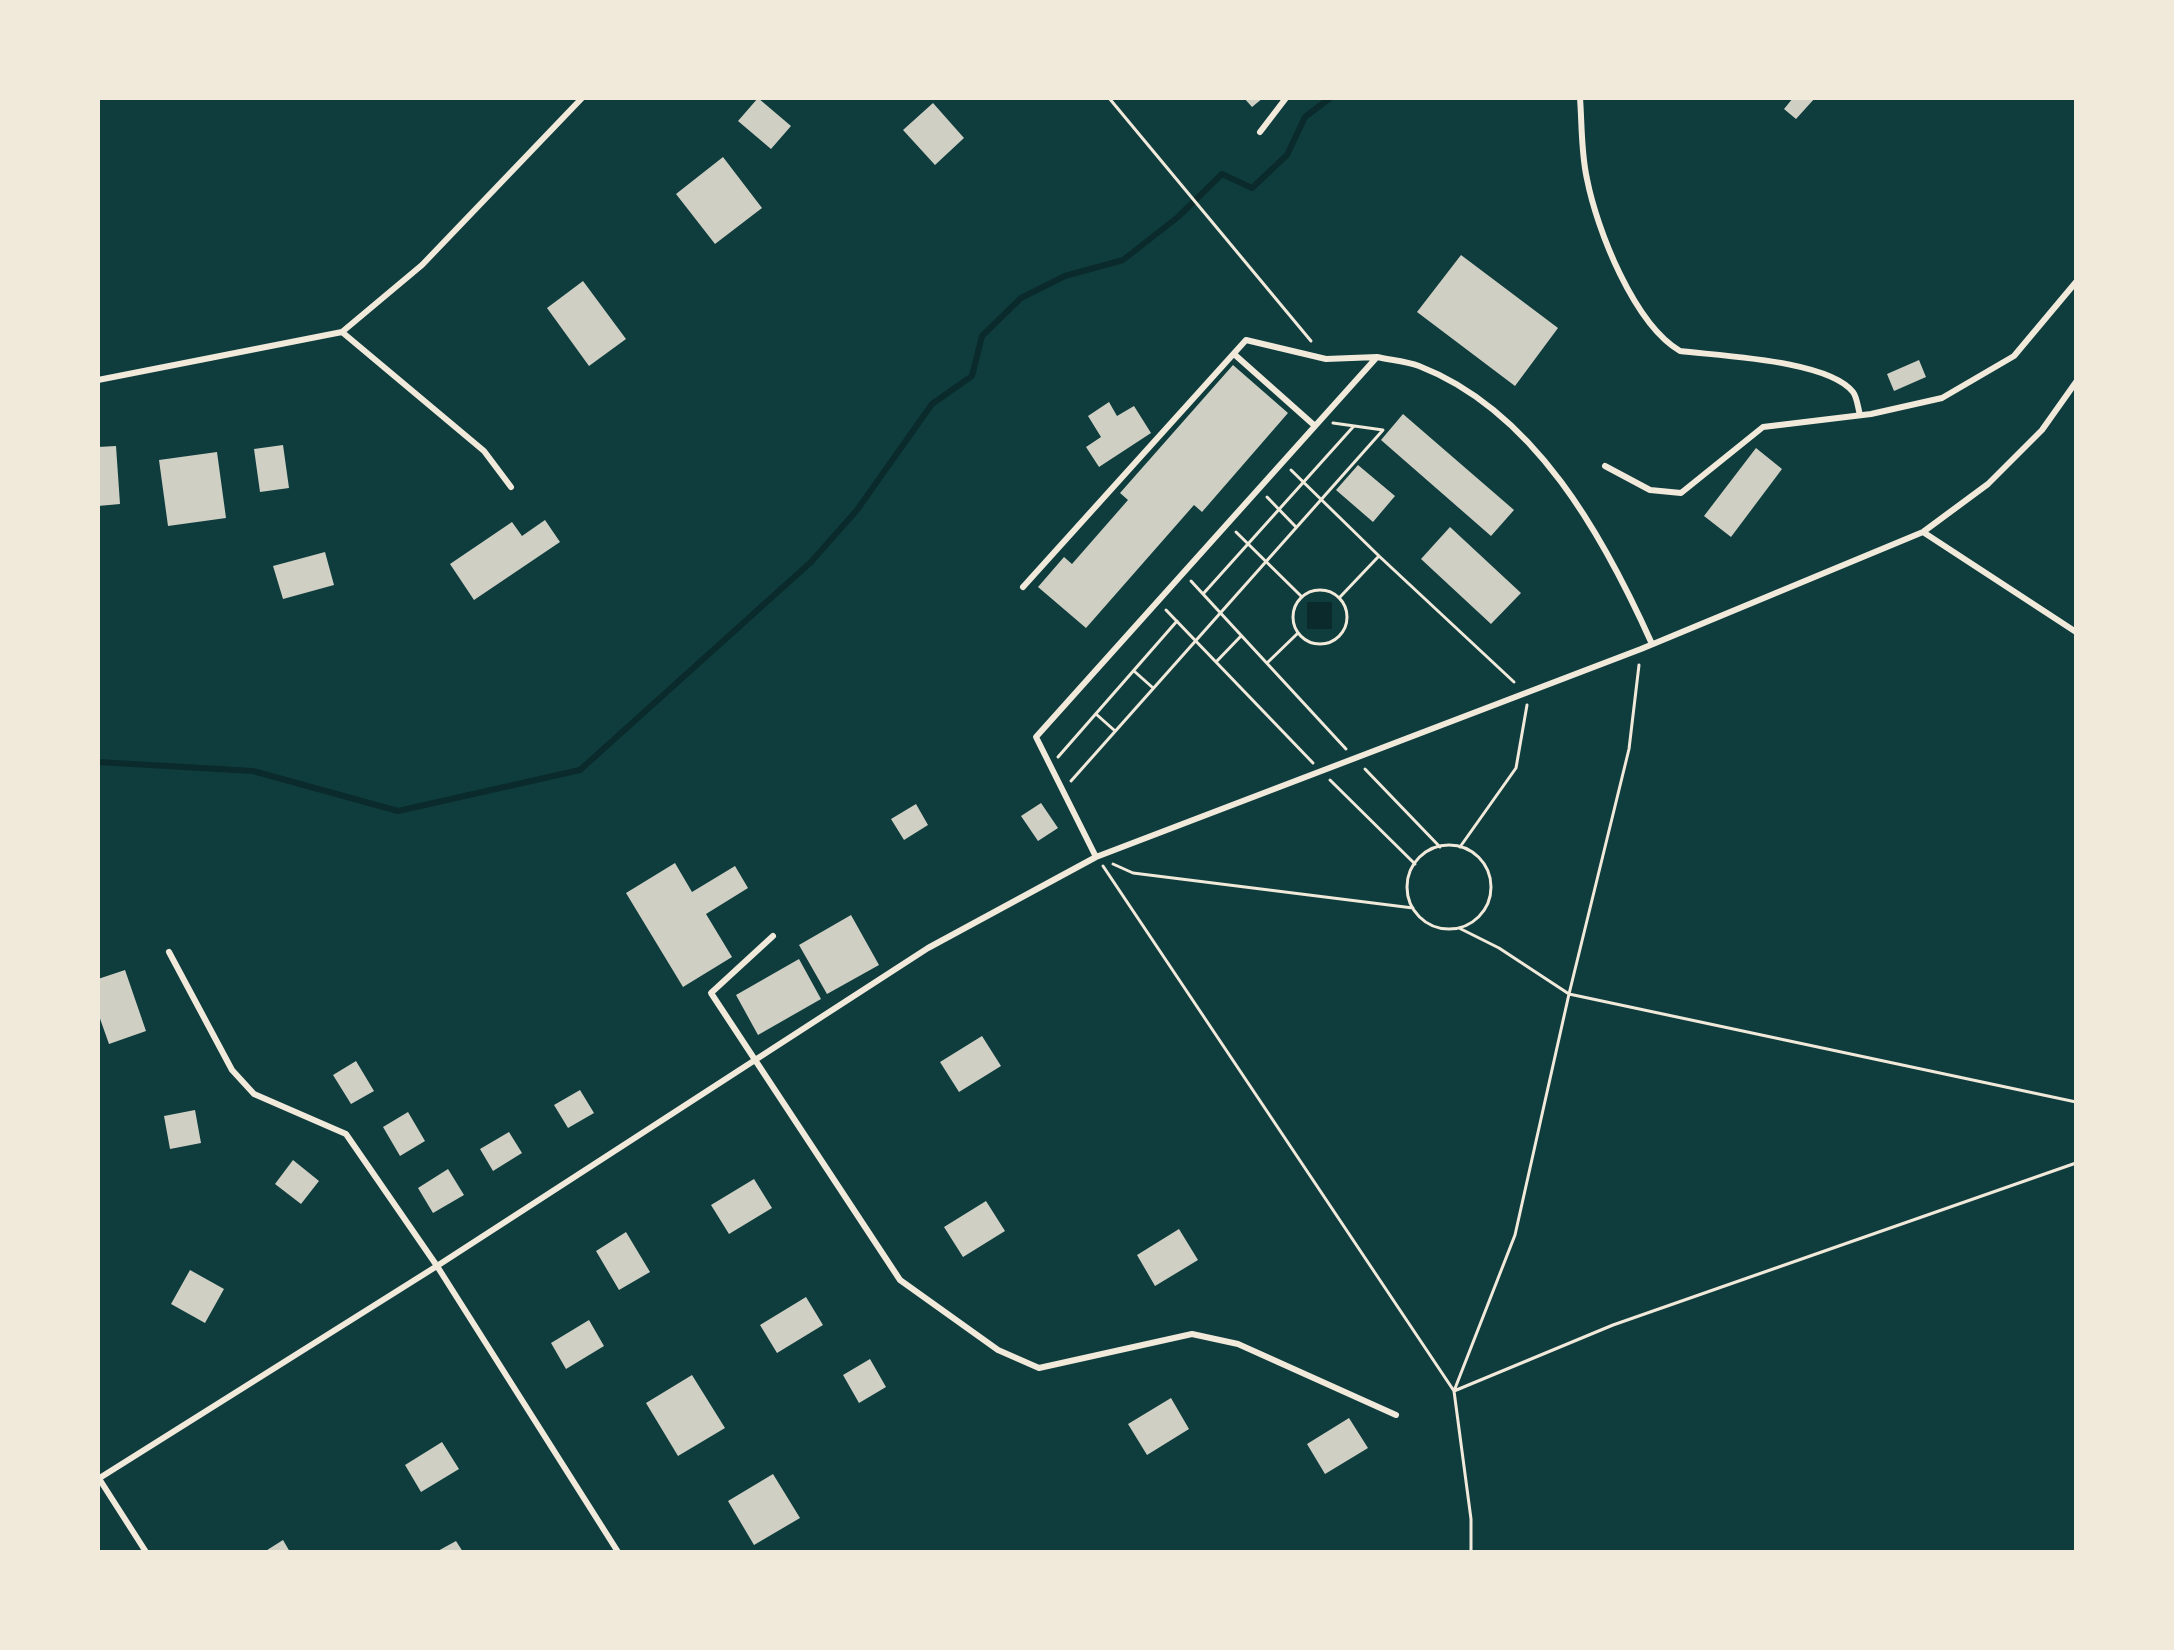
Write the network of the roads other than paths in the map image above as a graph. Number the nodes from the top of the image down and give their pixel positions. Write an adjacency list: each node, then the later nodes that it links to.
1 (582, 98): 6 (lane)
2 (1286, 98): 4 (lane)
3 (1580, 98): 11 (lane)
4 (1260, 132)
5 (2076, 282): 11 (lane)
6 (342, 332): 9 (lane); 14 (lane)
7 (1234, 354): 8 (lane); 12 (lane); 16 (lane)
8 (1377, 357): 12 (lane); 18 (lane)
9 (98, 380)
10 (2076, 382): 15 (lane)
11 (1860, 415): 13 (lane)
12 (1317, 424): 19 (lane)
13 (1605, 466)
14 (511, 487)
15 (1923, 532): 17 (lane); 18 (lane)
16 (1023, 587)
17 (2076, 632)
18 (1652, 644): 19 (lane)
19 (1096, 857): 22 (lane)
20 (773, 936): 22 (lane)
21 (169, 952): 23 (lane)
22 (754, 1059): 23 (lane); 24 (lane)
23 (437, 1266): 25 (lane); 27 (lane)
24 (1396, 1415)
25 (98, 1478): 26 (lane)
26 (146, 1552)
27 (618, 1552)

